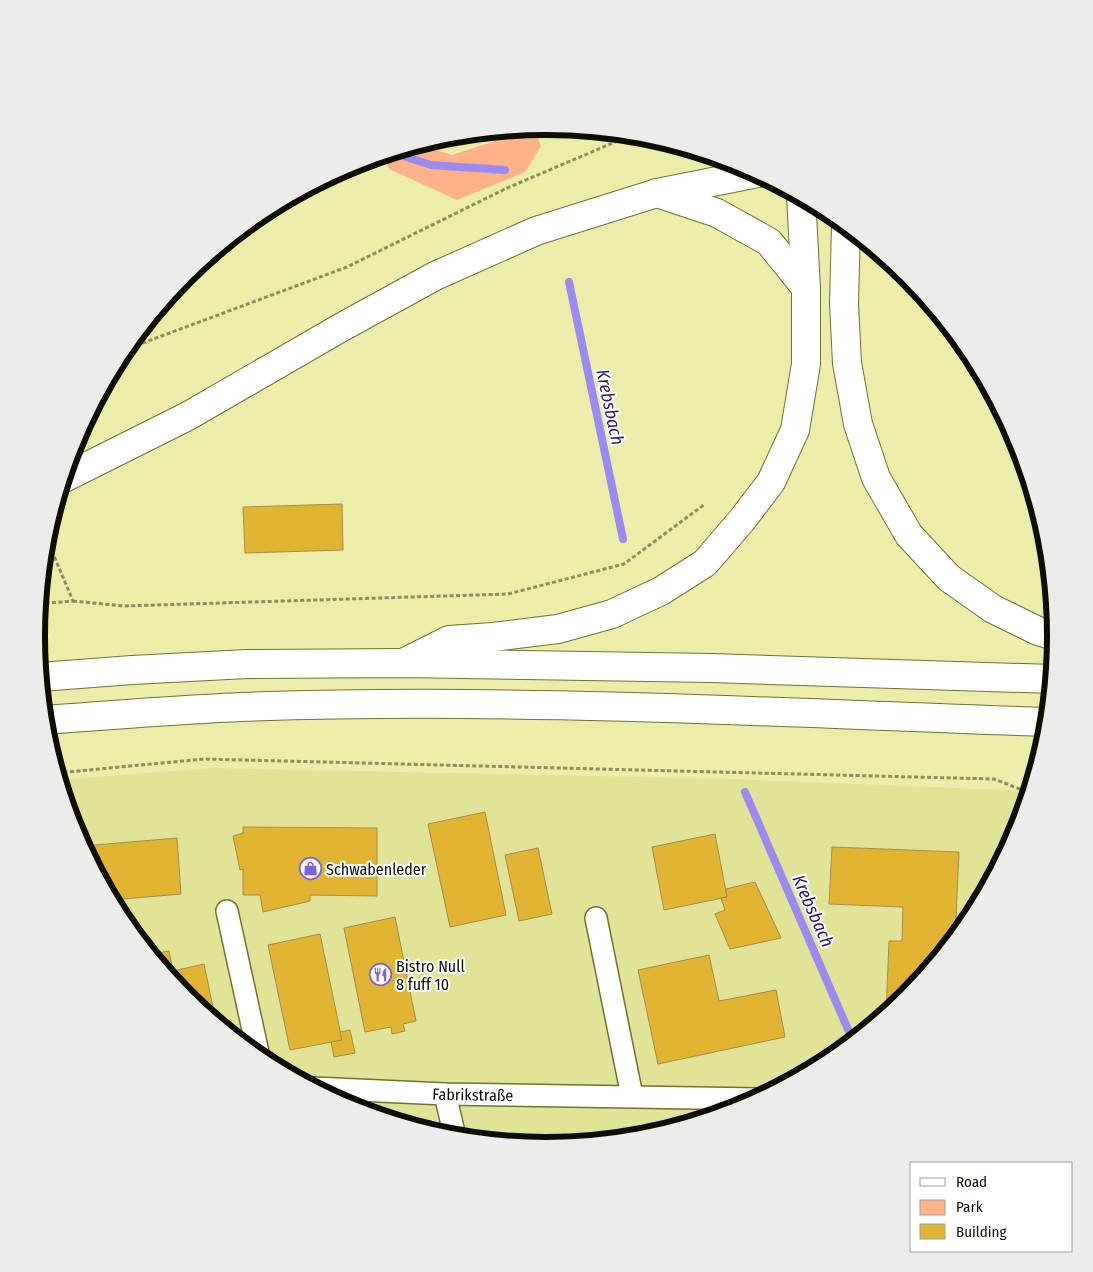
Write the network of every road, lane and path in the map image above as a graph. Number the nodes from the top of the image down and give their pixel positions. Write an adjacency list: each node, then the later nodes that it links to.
1 (619, 140): 7 (path)
2 (744, 176): 3 (main road)
3 (657, 193): 6 (main road); 8 (main road)
4 (801, 205): 6 (main road)
5 (846, 234): 13 (main road)
6 (806, 288): 14 (main road)
7 (138, 346)
8 (72, 474)
9 (705, 504): 11 (path)
10 (52, 552): 11 (path)
11 (73, 601): 12 (path)
12 (46, 603)
13 (1048, 634)
14 (403, 663): 15 (main road); 16 (main road)
15 (47, 676)
16 (1046, 679)
17 (52, 719): 18 (main road)
18 (1039, 727)
19 (64, 772): 20 (path)
20 (1023, 790)
21 (228, 911): 23 (street)
22 (596, 918): 26 (street)
23 (256, 1045)
24 (331, 1089): 25 (street, Fabrikstraße)
25 (445, 1094): 26 (street, Fabrikstraße); 28 (street)
26 (632, 1096): 27 (street, Fabrikstraße)
27 (739, 1099)
28 (453, 1129)

